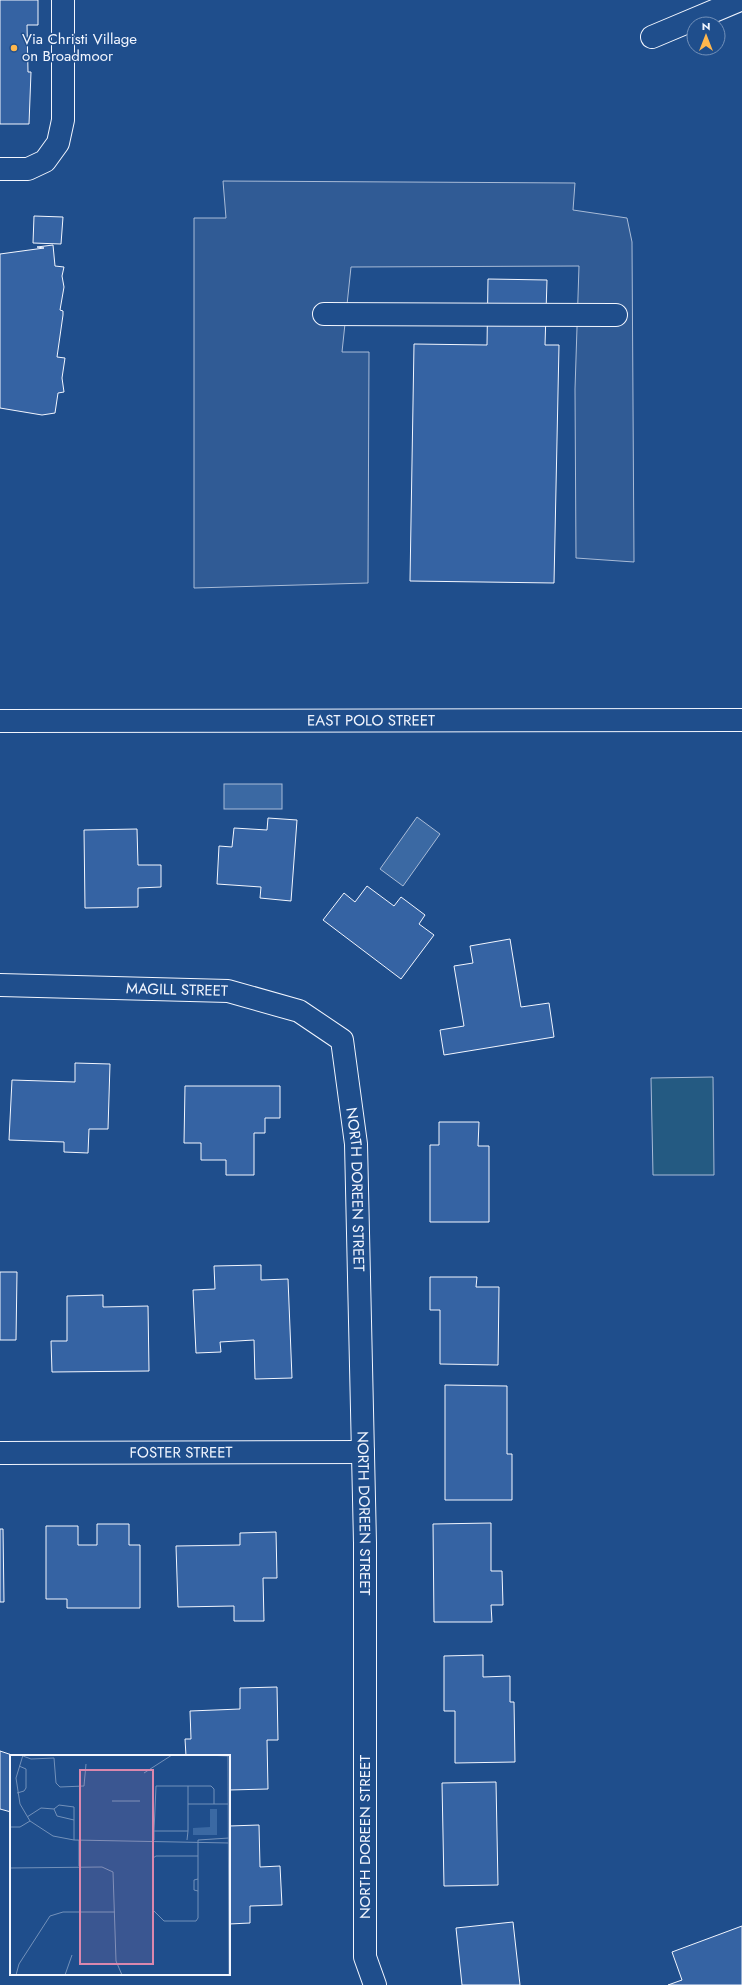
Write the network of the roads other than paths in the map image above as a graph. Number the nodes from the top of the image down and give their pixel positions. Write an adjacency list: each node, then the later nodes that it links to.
1 (63, 0): 4 (street)
2 (740, 0): 3 (street)
3 (652, 37)
4 (0, 169)
5 (324, 314): 6 (street)
6 (616, 315)
7 (742, 720): 8 (street, EAST POLO STREET)
8 (0, 721)
9 (0, 986): 10 (street, MAGILL STREET)
10 (342, 1040): 11 (street, NORTH DOREEN STREET)
11 (363, 1452): 12 (street, FOSTER STREET); 13 (street, NORTH DOREEN STREET)
12 (0, 1453)
13 (375, 1985)

